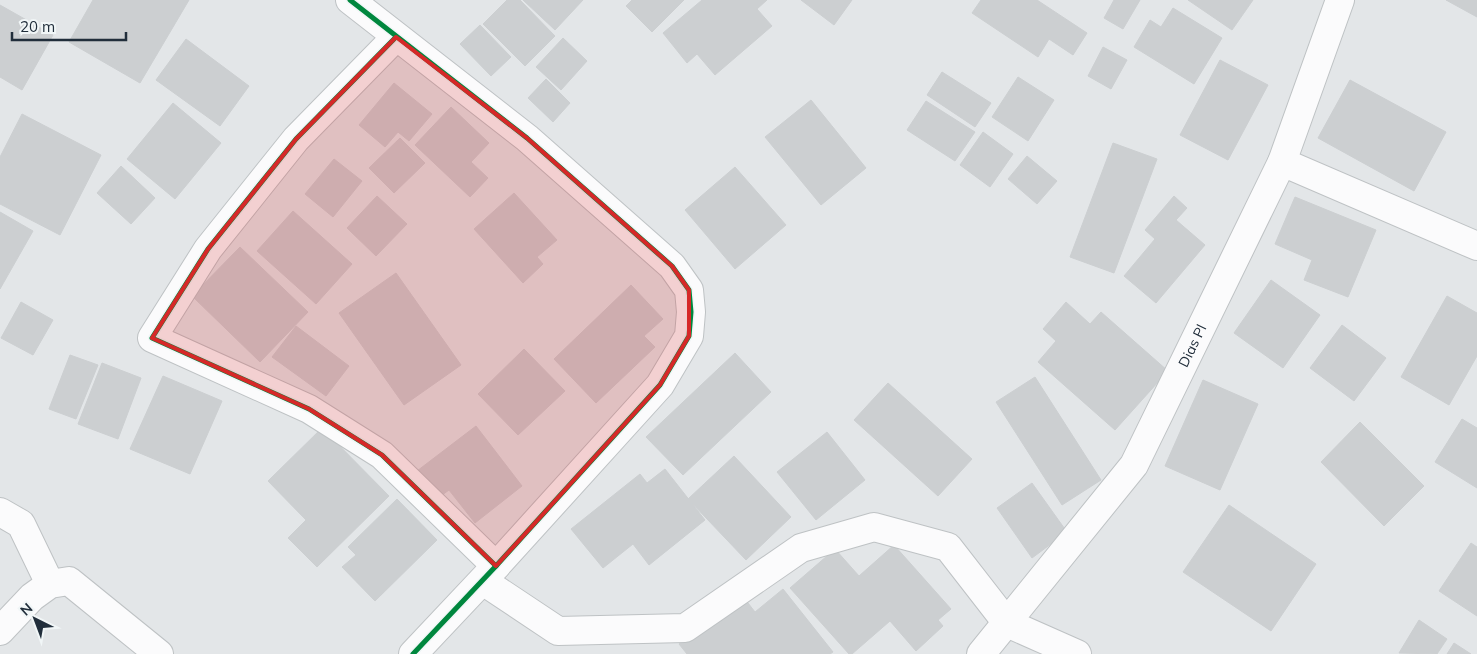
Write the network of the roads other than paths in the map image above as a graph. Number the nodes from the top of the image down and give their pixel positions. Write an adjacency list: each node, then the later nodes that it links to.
1 (350, 0): 3 (street)
2 (1340, 0): 4 (street, Dias Pl)
3 (396, 37): 7 (street); 7 (street)
4 (1282, 162): 5 (street); 9 (street, Dias Pl)
5 (1477, 246)
6 (0, 512): 8 (street)
7 (489, 574): 9 (street); 12 (street)
8 (50, 584): 10 (street); 11 (street)
9 (1006, 623): 13 (street, Dias Pl); 14 (street)
10 (0, 631)
11 (159, 654)
12 (412, 654)
13 (981, 654)
14 (1077, 654)

